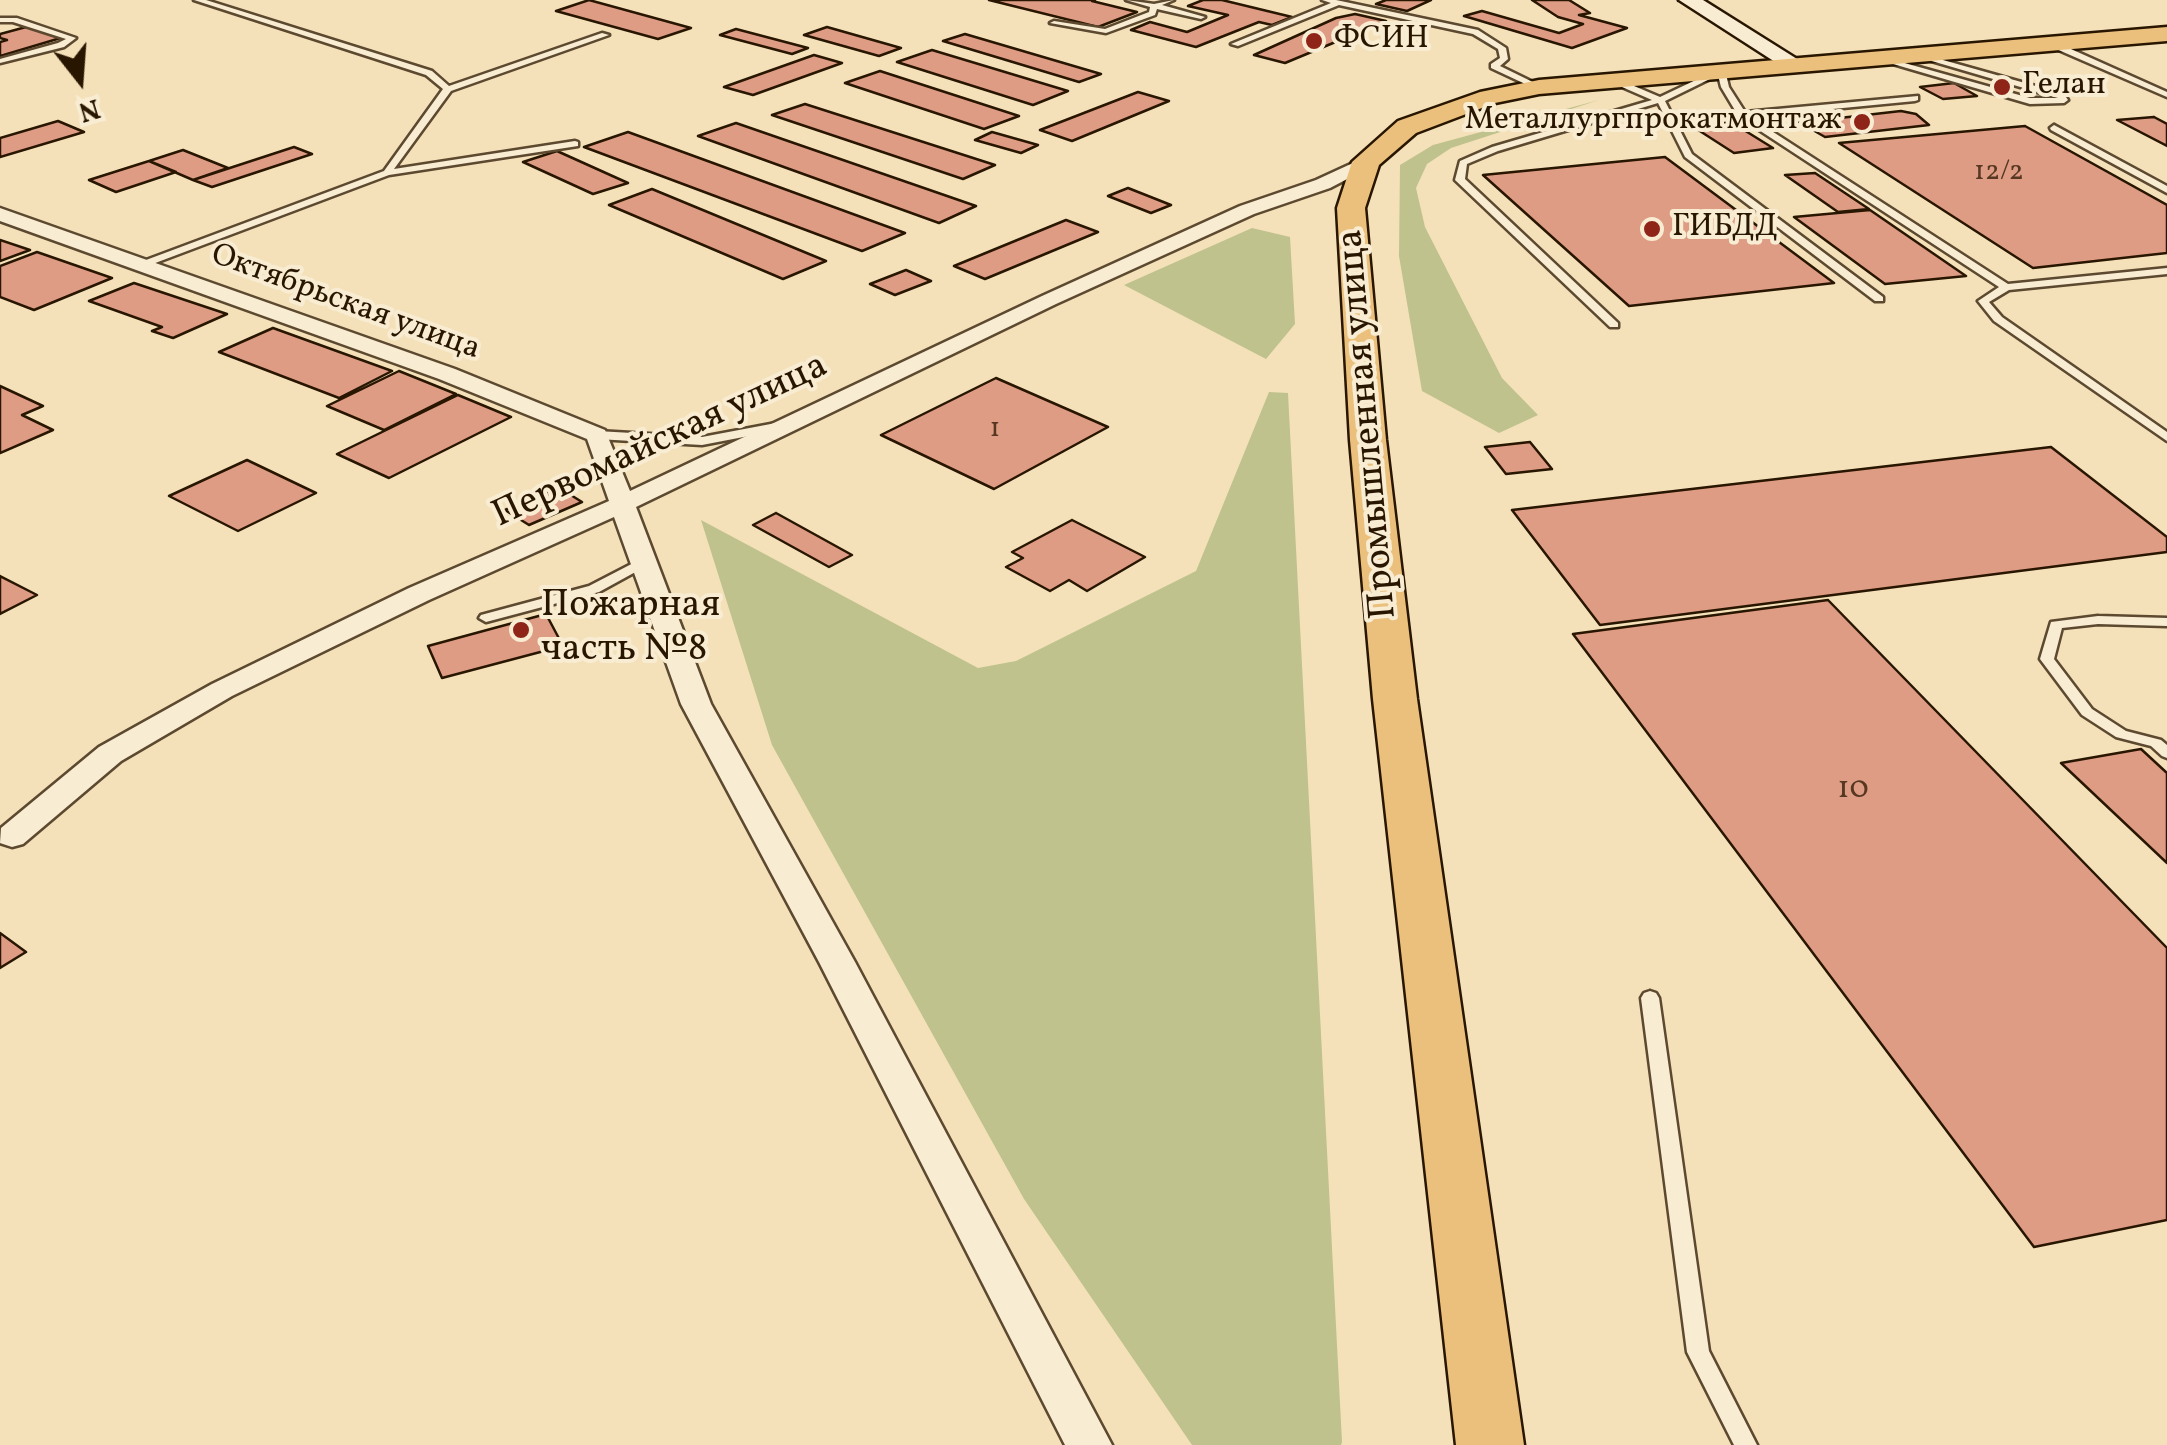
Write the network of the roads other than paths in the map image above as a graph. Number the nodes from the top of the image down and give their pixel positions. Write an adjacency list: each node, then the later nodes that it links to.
1 (198, 0): 22 (lane)
2 (1130, 0): 7 (lane)
3 (1170, 0): 7 (lane)
4 (1326, 0): 6 (lane)
5 (1688, 0): 18 (main road)
6 (1341, 1): 13 (lane); 21 (lane)
7 (1154, 6): 8 (lane); 10 (lane)
8 (1201, 17)
9 (0, 20): 17 (lane)
10 (1054, 23)
11 (2167, 34): 14 (main road)
12 (605, 36): 22 (lane)
13 (1235, 44)
14 (2050, 44): 15 (main road); 23 (lane)
15 (1930, 54): 16 (main road); 24 (lane); 24 (lane)
16 (1876, 58): 18 (main road); 24 (lane)
17 (0, 62)
18 (1794, 64): 19 (main road)
19 (1721, 70): 20 (main road); 26 (lane); 27 (lane)
20 (1588, 81): 21 (main road); 26 (lane)
21 (1539, 87): 30 (main road)
22 (448, 89): 31 (lane)
23 (2167, 95)
24 (2061, 96)
25 (1915, 98): 27 (lane)
26 (1660, 100): 37 (lane); 38 (lane)
27 (1742, 116): 36 (lane)
28 (2054, 128): 32 (lane)
29 (575, 144): 31 (lane)
30 (1366, 162): 39 (street, Первомайская улица); 50 (main road, Промышленная улица)
31 (387, 173): 34 (lane)
32 (2167, 190)
33 (0, 214): 34 (street, Октябрьская улица)
34 (142, 264): 40 (street, Октябрьская улица)
35 (2167, 270): 36 (lane)
36 (2006, 287): 41 (lane)
37 (1880, 299)
38 (1614, 325)
39 (797, 422): 40 (lane); 42 (street, Первомайская улица)
40 (597, 435): 42 (street)
41 (2167, 438)
42 (622, 503): 43 (street); 47 (street, Первомайская улица)
43 (645, 561): 44 (lane); 49 (street)
44 (486, 618)
45 (2167, 622): 46 (lane)
46 (2167, 752)
47 (12, 836)
48 (1650, 998): 51 (lane)
49 (1089, 1445)
50 (1490, 1445)
51 (1746, 1445)

